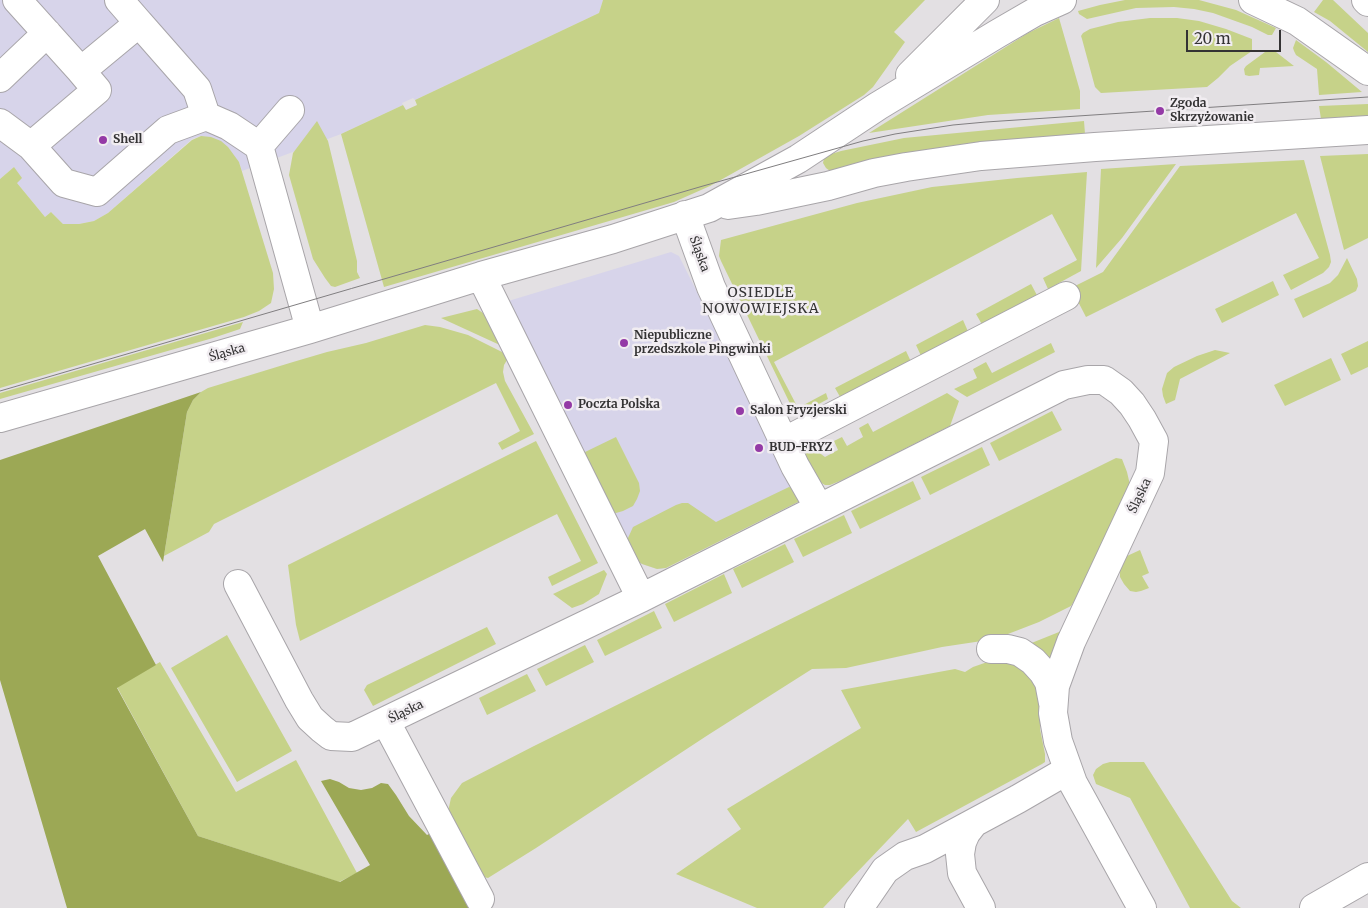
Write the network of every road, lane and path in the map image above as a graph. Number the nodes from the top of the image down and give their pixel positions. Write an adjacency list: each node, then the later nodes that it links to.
1 (17, 0): 7 (street)
2 (119, 0): 6 (street)
3 (985, 0): 11 (street, Śląska)
4 (1062, 0): 11 (street, Śląska)
5 (1253, 0): 9 (street)
6 (139, 23): 8 (street); 13 (street)
7 (47, 33): 8 (street); 10 (street)
8 (81, 71): 16 (street)
9 (1368, 71)
10 (0, 78)
11 (878, 106): 18 (street, Śląska)
12 (290, 110): 17 (street)
13 (206, 116): 16 (street); 17 (street)
14 (0, 123): 16 (street)
15 (1368, 130): 18 (street)
16 (31, 146)
17 (259, 146): 21 (street)
18 (697, 211): 19 (street, Śląska); 23 (street, Śląska)
19 (482, 276): 21 (street, Śląska); 26 (street)
20 (1066, 296): 23 (street)
21 (310, 329): 22 (street, Śląska)
22 (0, 418)
23 (785, 441): 24 (street, Śląska)
24 (819, 508): 26 (street, Śląska); 28 (street, Śląska)
25 (238, 584): 29 (street, Śląska)
26 (641, 598): 29 (street, Śląska)
27 (991, 649): 28 (street)
28 (1054, 706): 30 (street, Śląska)
29 (386, 722): 34 (street)
30 (1068, 770): 31 (street); 37 (street, Śląska)
31 (973, 824): 33 (street); 36 (street)
32 (1366, 883): 38 (street)
33 (876, 895): 35 (street)
34 (480, 899)
35 (859, 908)
36 (981, 908)
37 (1142, 908)
38 (1314, 908)

